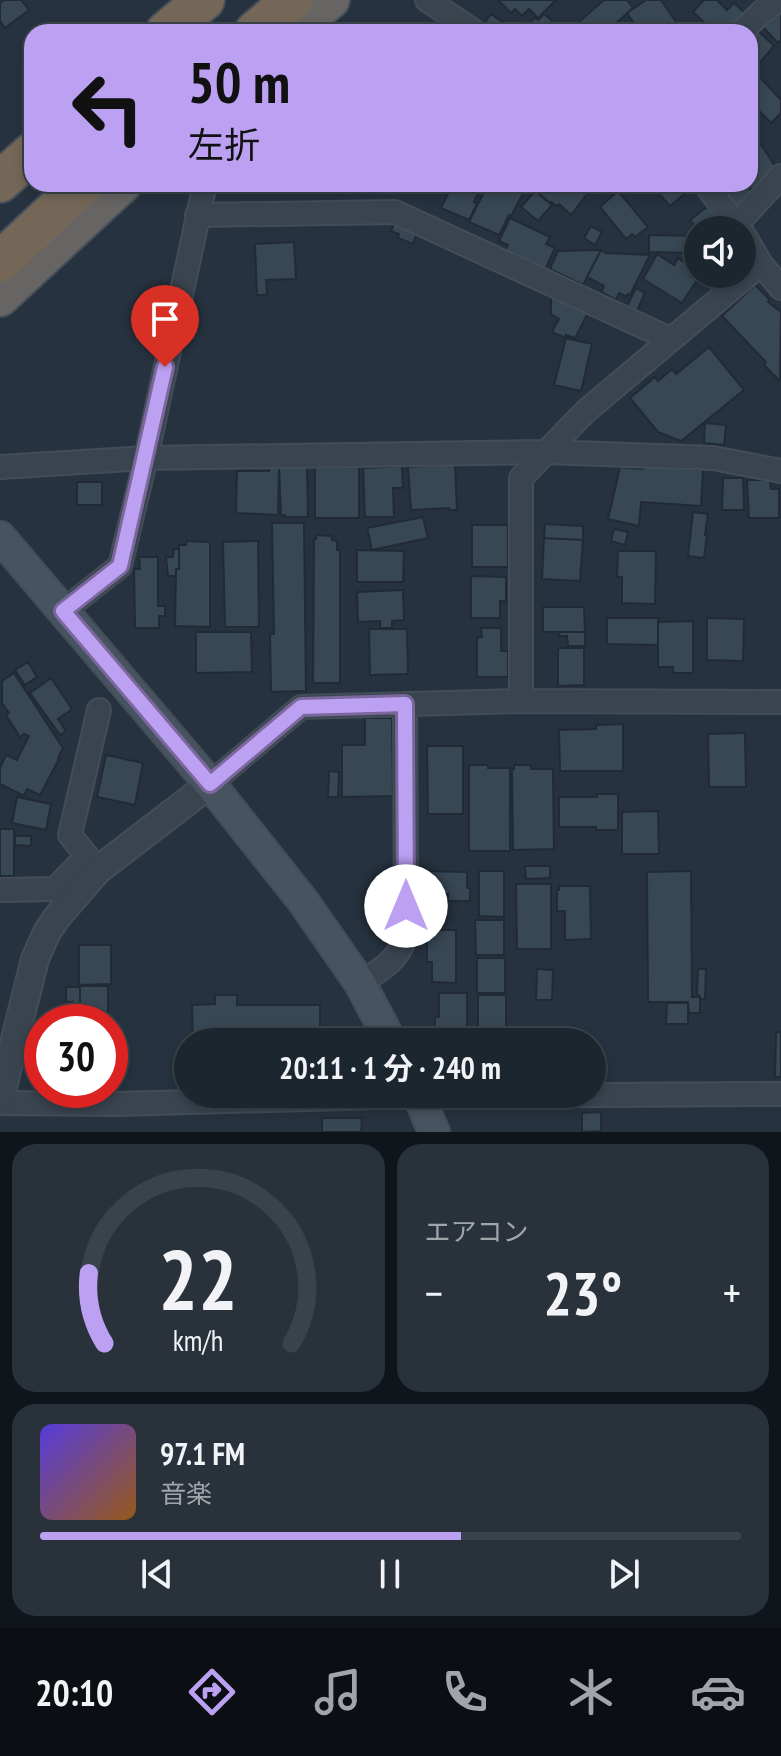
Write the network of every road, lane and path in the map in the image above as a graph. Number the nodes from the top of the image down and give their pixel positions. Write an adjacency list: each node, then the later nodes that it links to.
1 (181, 0): 7 (highway)
2 (204, 0): 8 (highway)
3 (292, 0): 9 (highway)
4 (331, 0): 10 (highway)
5 (427, 0): 11 (street)
6 (779, 0): 12 (street)
7 (154, 24)
8 (176, 24)
9 (264, 24)
10 (302, 24)
11 (463, 24)
12 (749, 24)
13 (24, 138): 14 (highway)
14 (0, 159)
15 (24, 160): 17 (highway)
16 (781, 176): 24 (street)
17 (0, 182)
18 (74, 192): 26 (highway)
19 (114, 192): 29 (highway)
20 (203, 192): 22 (street)
21 (711, 192): 23 (street)
22 (197, 215): 30 (street); 32 (street)
23 (730, 216)
24 (750, 216)
25 (756, 256): 27 (street)
26 (0, 262)
27 (761, 264): 28 (street); 30 (street)
28 (781, 288)
29 (0, 298)
30 (670, 339): 31 (street)
31 (546, 452): 32 (street); 34 (street); 37 (street)
32 (146, 458): 33 (street); 36 (street)
33 (0, 467)
34 (781, 471)
35 (0, 537): 36 (main road)
36 (63, 611): 41 (main road)
37 (521, 701): 38 (street); 39 (street)
38 (781, 702)
39 (405, 704): 41 (street); 44 (street)
40 (99, 710): 42 (street)
41 (210, 784): 42 (street); 44 (main road)
42 (93, 863): 43 (street); 48 (street)
43 (0, 890)
44 (360, 983): 45 (main road)
45 (384, 1028)
46 (606, 1094): 47 (street)
47 (781, 1094)
48 (0, 1101): 49 (street)
49 (174, 1102)
50 (424, 1108): 51 (main road)
51 (434, 1132)

